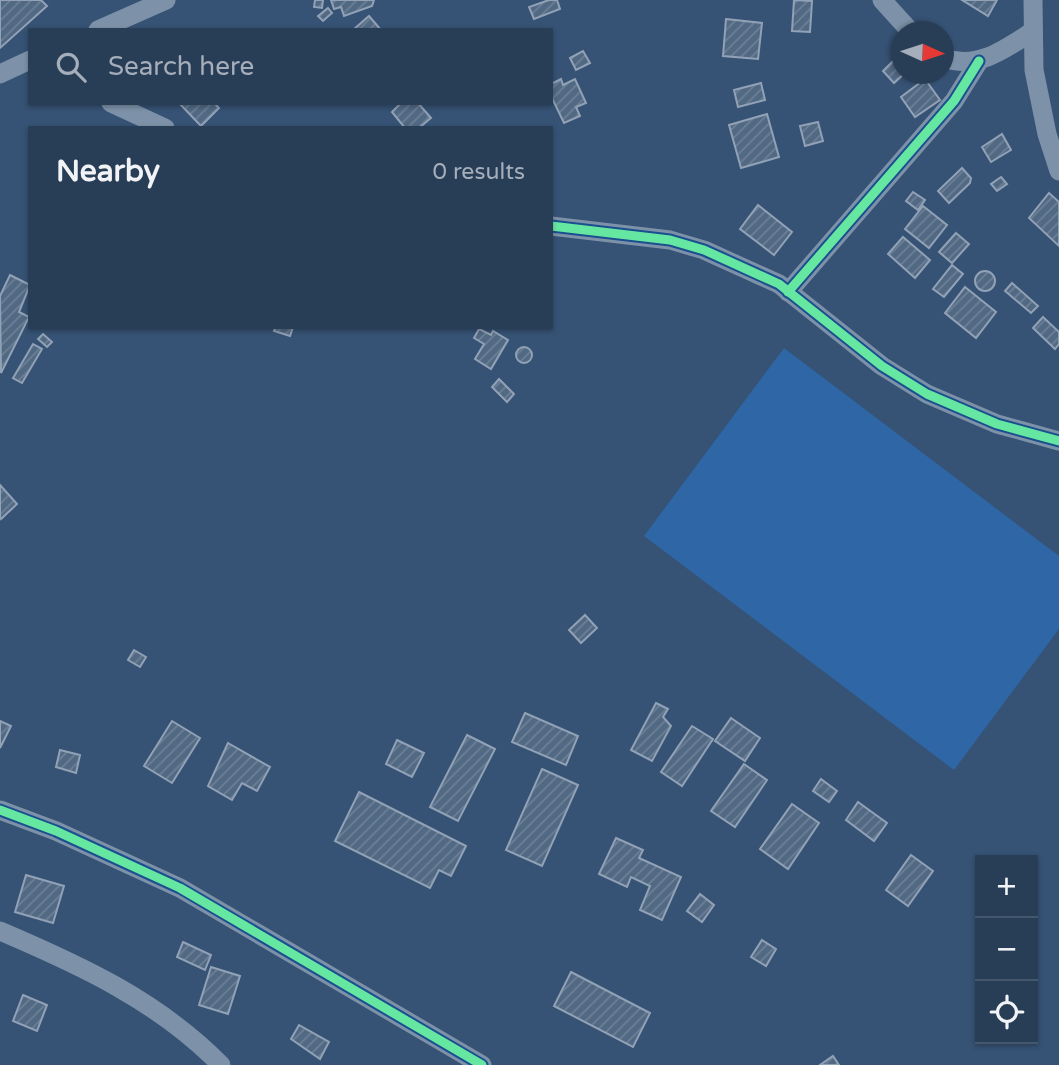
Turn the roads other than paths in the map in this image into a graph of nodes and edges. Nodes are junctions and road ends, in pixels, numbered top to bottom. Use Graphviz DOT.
graph roads {
  1 [pos="166,0"];
  2 [pos="882,0"];
  3 [pos="1033,0"];
  4 [pos="901,21"];
  5 [pos="103,28"];
  6 [pos="1033,31"];
  7 [pos="28,61"];
  8 [pos="954,61"];
  9 [pos="979,61"];
  10 [pos="0,74"];
  11 [pos="115,105"];
  12 [pos="161,126"];
  13 [pos="1059,170"];
  14 [pos="553,226"];
  15 [pos="788,292"];
  16 [pos="1059,441"];
  17 [pos="0,810"];
  18 [pos="0,931"];
  19 [pos="477,1064"];
  20 [pos="221,1065"];
  1 -- 5 [label="street"];
  2 -- 4 [label="street"];
  3 -- 6 [label="street"];
  6 -- 9 [label="street"];
  6 -- 13 [label="street"];
  7 -- 10 [label="street"];
  8 -- 9 [label="street"];
  9 -- 15 [label="street"];
  11 -- 12 [label="street"];
  14 -- 15 [label="street"];
  15 -- 16 [label="street"];
  17 -- 19 [label="street"];
  18 -- 20 [label="street"];
}
